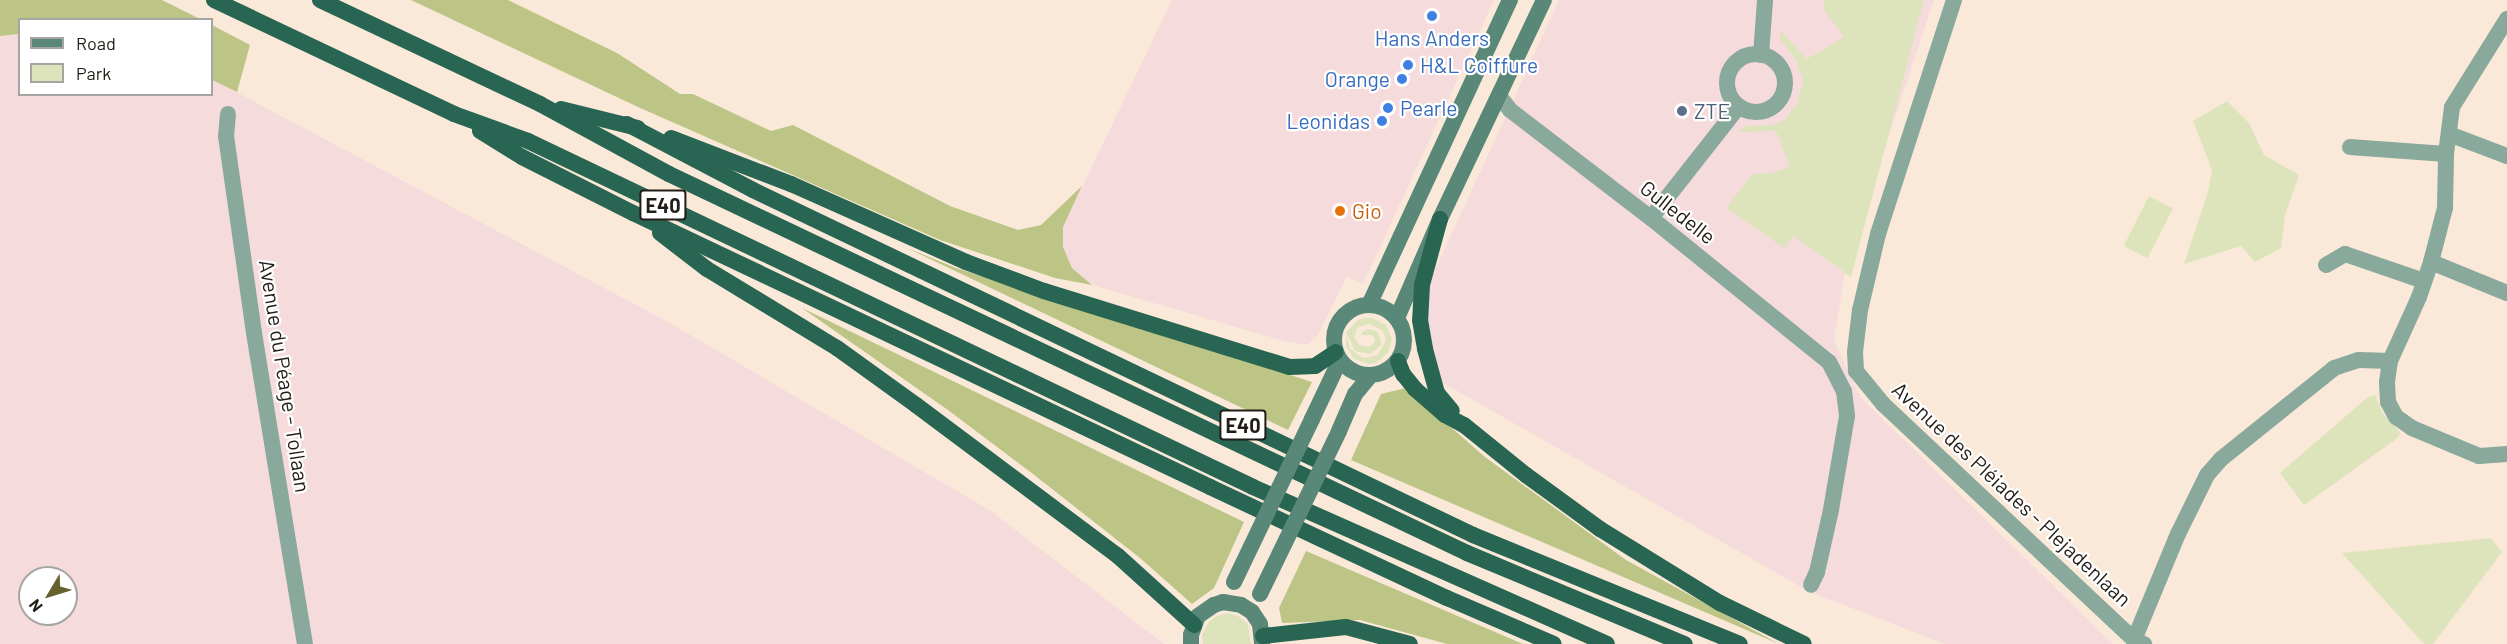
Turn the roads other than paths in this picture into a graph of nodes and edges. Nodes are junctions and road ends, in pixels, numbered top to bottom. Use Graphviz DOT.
graph roads {
  1 [pos="214,0"];
  2 [pos="320,0"];
  3 [pos="1510,0"];
  4 [pos="1544,0"];
  5 [pos="1765,0"];
  6 [pos="1954,0"];
  7 [pos="2507,19"];
  8 [pos="1761,55"];
  9 [pos="1500,97"];
  10 [pos="540,104"];
  11 [pos="1739,106"];
  12 [pos="228,114"];
  13 [pos="454,114"];
  14 [pos="627,124"];
  15 [pos="2449,134"];
  16 [pos="2350,147"];
  17 [pos="2446,154"];
  18 [pos="2507,156"];
  19 [pos="633,213"];
  20 [pos="1650,218"];
  21 [pos="1440,219"];
  22 [pos="2431,262"];
  23 [pos="2326,265"];
  24 [pos="2424,281"];
  25 [pos="2507,293"];
  26 [pos="1369,305"];
  27 [pos="1397,318"];
  28 [pos="1338,356"];
  29 [pos="1398,361"];
  30 [pos="2390,361"];
  31 [pos="1370,376"];
  32 [pos="1464,425"];
  33 [pos="2507,454"];
  34 [pos="1811,585"];
  35 [pos="1223,602"];
  36 [pos="1252,612"];
  37 [pos="1194,624"];
  38 [pos="1263,640"];
  39 [pos="2139,642"];
  40 [pos="305,644"];
  41 [pos="1191,644"];
  42 [pos="1410,644"];
  43 [pos="1554,644"];
  44 [pos="1607,644"];
  45 [pos="1685,644"];
  46 [pos="1740,644"];
  47 [pos="1804,644"];
  1 -- 13 [label="highway, E40"];
  2 -- 10 [label="highway, E40"];
  3 -- 26 [label="main road"];
  4 -- 9 [label="main road"];
  5 -- 8 [label="street"];
  6 -- 39 [label="street, Avenue des Pléiades - Plejadenlaan"];
  7 -- 15 [label="street"];
  8 -- 11 [label="street"];
  8 -- 11 [label="street"];
  9 -- 20 [label="street, Gulledelle"];
  9 -- 21 [label="main road"];
  10 -- 14 [label="highway, E40"];
  10 -- 45 [label="highway, E40"];
  11 -- 20 [label="street"];
  12 -- 40 [label="street, Avenue du Péage - Tollaan"];
  13 -- 19 [label="highway, E40"];
  13 -- 44 [label="highway, E40"];
  14 -- 28 [label="highway"];
  14 -- 46 [label="highway, E40"];
  15 -- 17 [label="street"];
  15 -- 18 [label="street"];
  16 -- 17 [label="street"];
  17 -- 22 [label="street"];
  19 -- 37 [label="highway"];
  19 -- 43 [label="highway, E40"];
  20 -- 34 [label="street, Gulledelle"];
  21 -- 27 [label="main road"];
  21 -- 32 [label="highway"];
  22 -- 24 [label="street"];
  22 -- 25 [label="street"];
  23 -- 24 [label="street"];
  24 -- 30 [label="street"];
  26 -- 27 [label="main road"];
  26 -- 28 [label="main road"];
  27 -- 29 [label="main road"];
  28 -- 31 [label="main road"];
  28 -- 35 [label="main road, bridge"];
  29 -- 31 [label="main road"];
  29 -- 32 [label="highway"];
  30 -- 33 [label="street"];
  30 -- 39 [label="street"];
  31 -- 36 [label="main road, bridge"];
  32 -- 47 [label="highway"];
  35 -- 36 [label="main road"];
  35 -- 37 [label="main road"];
  36 -- 38 [label="main road"];
  37 -- 41 [label="main road"];
  38 -- 42 [label="highway"];
}
